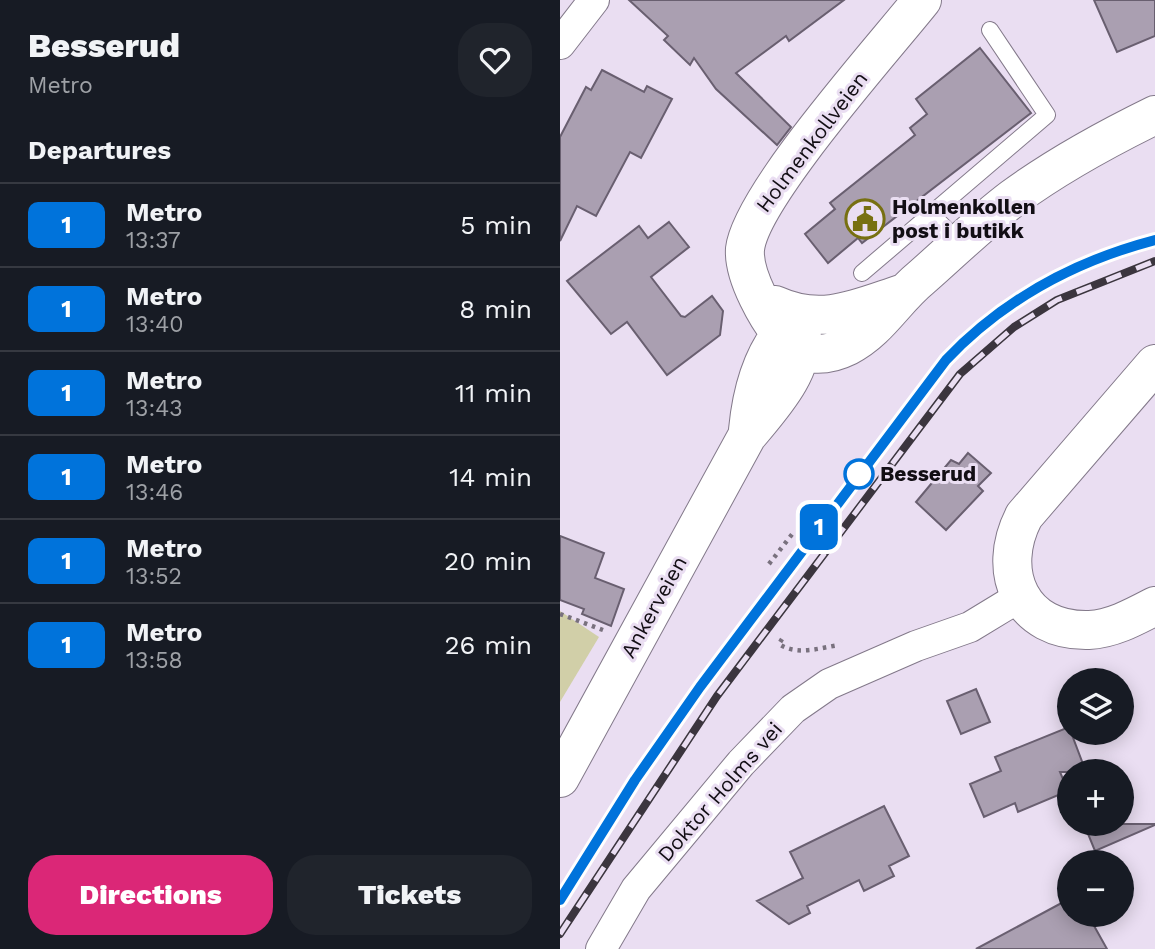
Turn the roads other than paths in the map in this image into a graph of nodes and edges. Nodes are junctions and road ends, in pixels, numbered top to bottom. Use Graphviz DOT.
graph roads {
  1 [pos="594,0"];
  2 [pos="922,0"];
  3 [pos="990,30"];
  4 [pos="560,44"];
  5 [pos="1155,115"];
  6 [pos="931,214"];
  7 [pos="956,247"];
  8 [pos="862,273"];
  9 [pos="794,334"];
  10 [pos="1155,364"];
  11 [pos="1021,596"];
  12 [pos="1155,606"];
  13 [pos="560,778"];
  14 [pos="601,949"];
  1 -- 4 [label="street"];
  2 -- 9 [label="main road, Holmenkollveien"];
  3 -- 6 [label="lane"];
  5 -- 7 [label="main road"];
  6 -- 7 [label="lane"];
  6 -- 8 [label="lane"];
  7 -- 9 [label="main road"];
  9 -- 13 [label="main road, Ankerveien"];
  10 -- 11 [label="main road"];
  11 -- 12 [label="main road"];
  11 -- 14 [label="street, Doktor Holms vei"];
}
